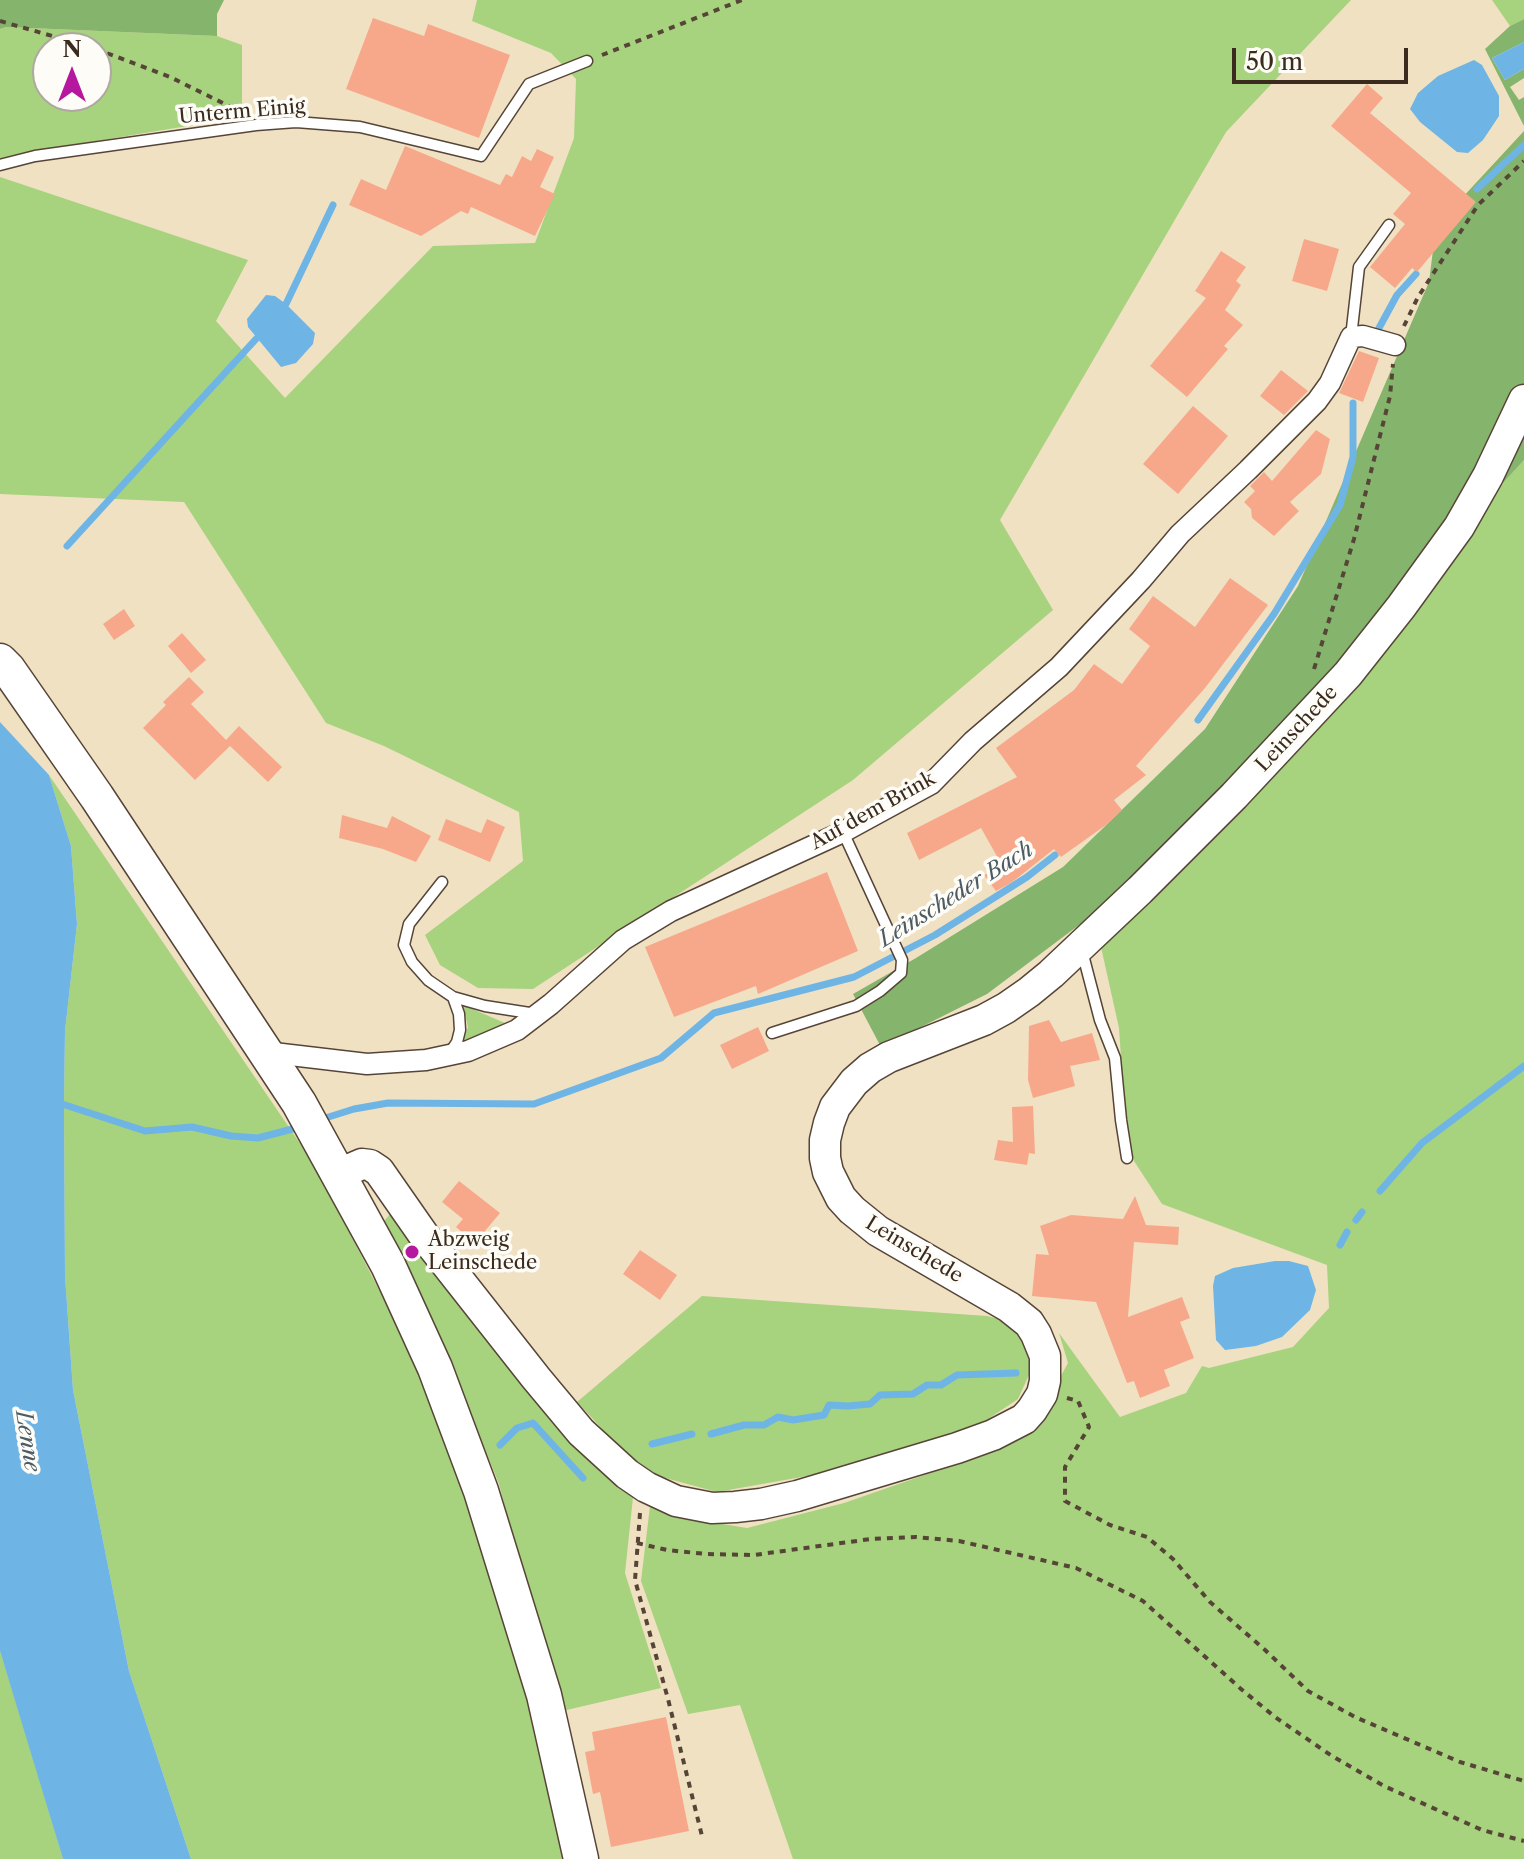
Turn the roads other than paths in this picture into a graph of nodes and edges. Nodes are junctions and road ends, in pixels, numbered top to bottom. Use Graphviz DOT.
graph roads {
  1 [pos="587,61"];
  2 [pos="0,165"];
  3 [pos="1389,225"];
  4 [pos="1351,337"];
  5 [pos="1395,345"];
  6 [pos="1524,400"];
  7 [pos="0,661"];
  8 [pos="843,832"];
  9 [pos="442,882"];
  10 [pos="1081,946"];
  11 [pos="453,997"];
  12 [pos="538,1014"];
  13 [pos="772,1033"];
  14 [pos="265,1052"];
  15 [pos="448,1056"];
  16 [pos="1127,1158"];
  17 [pos="339,1174"];
  18 [pos="581,1859"];
  1 -- 2 [label="lane, Unterm Einig"];
  3 -- 4 [label="lane"];
  4 -- 5 [label="street"];
  4 -- 8 [label="street, Auf dem Brink"];
  6 -- 10 [label="main road, Leinschede"];
  7 -- 14 [label="main road"];
  8 -- 12 [label="street, Auf dem Brink"];
  8 -- 13 [label="lane"];
  9 -- 11 [label="lane"];
  10 -- 16 [label="lane"];
  10 -- 17 [label="main road, Leinschede"];
  11 -- 12 [label="lane"];
  11 -- 15 [label="lane"];
  12 -- 15 [label="street, Auf dem Brink"];
  14 -- 15 [label="street, Auf dem Brink"];
  14 -- 17 [label="main road"];
  17 -- 18 [label="main road"];
}
